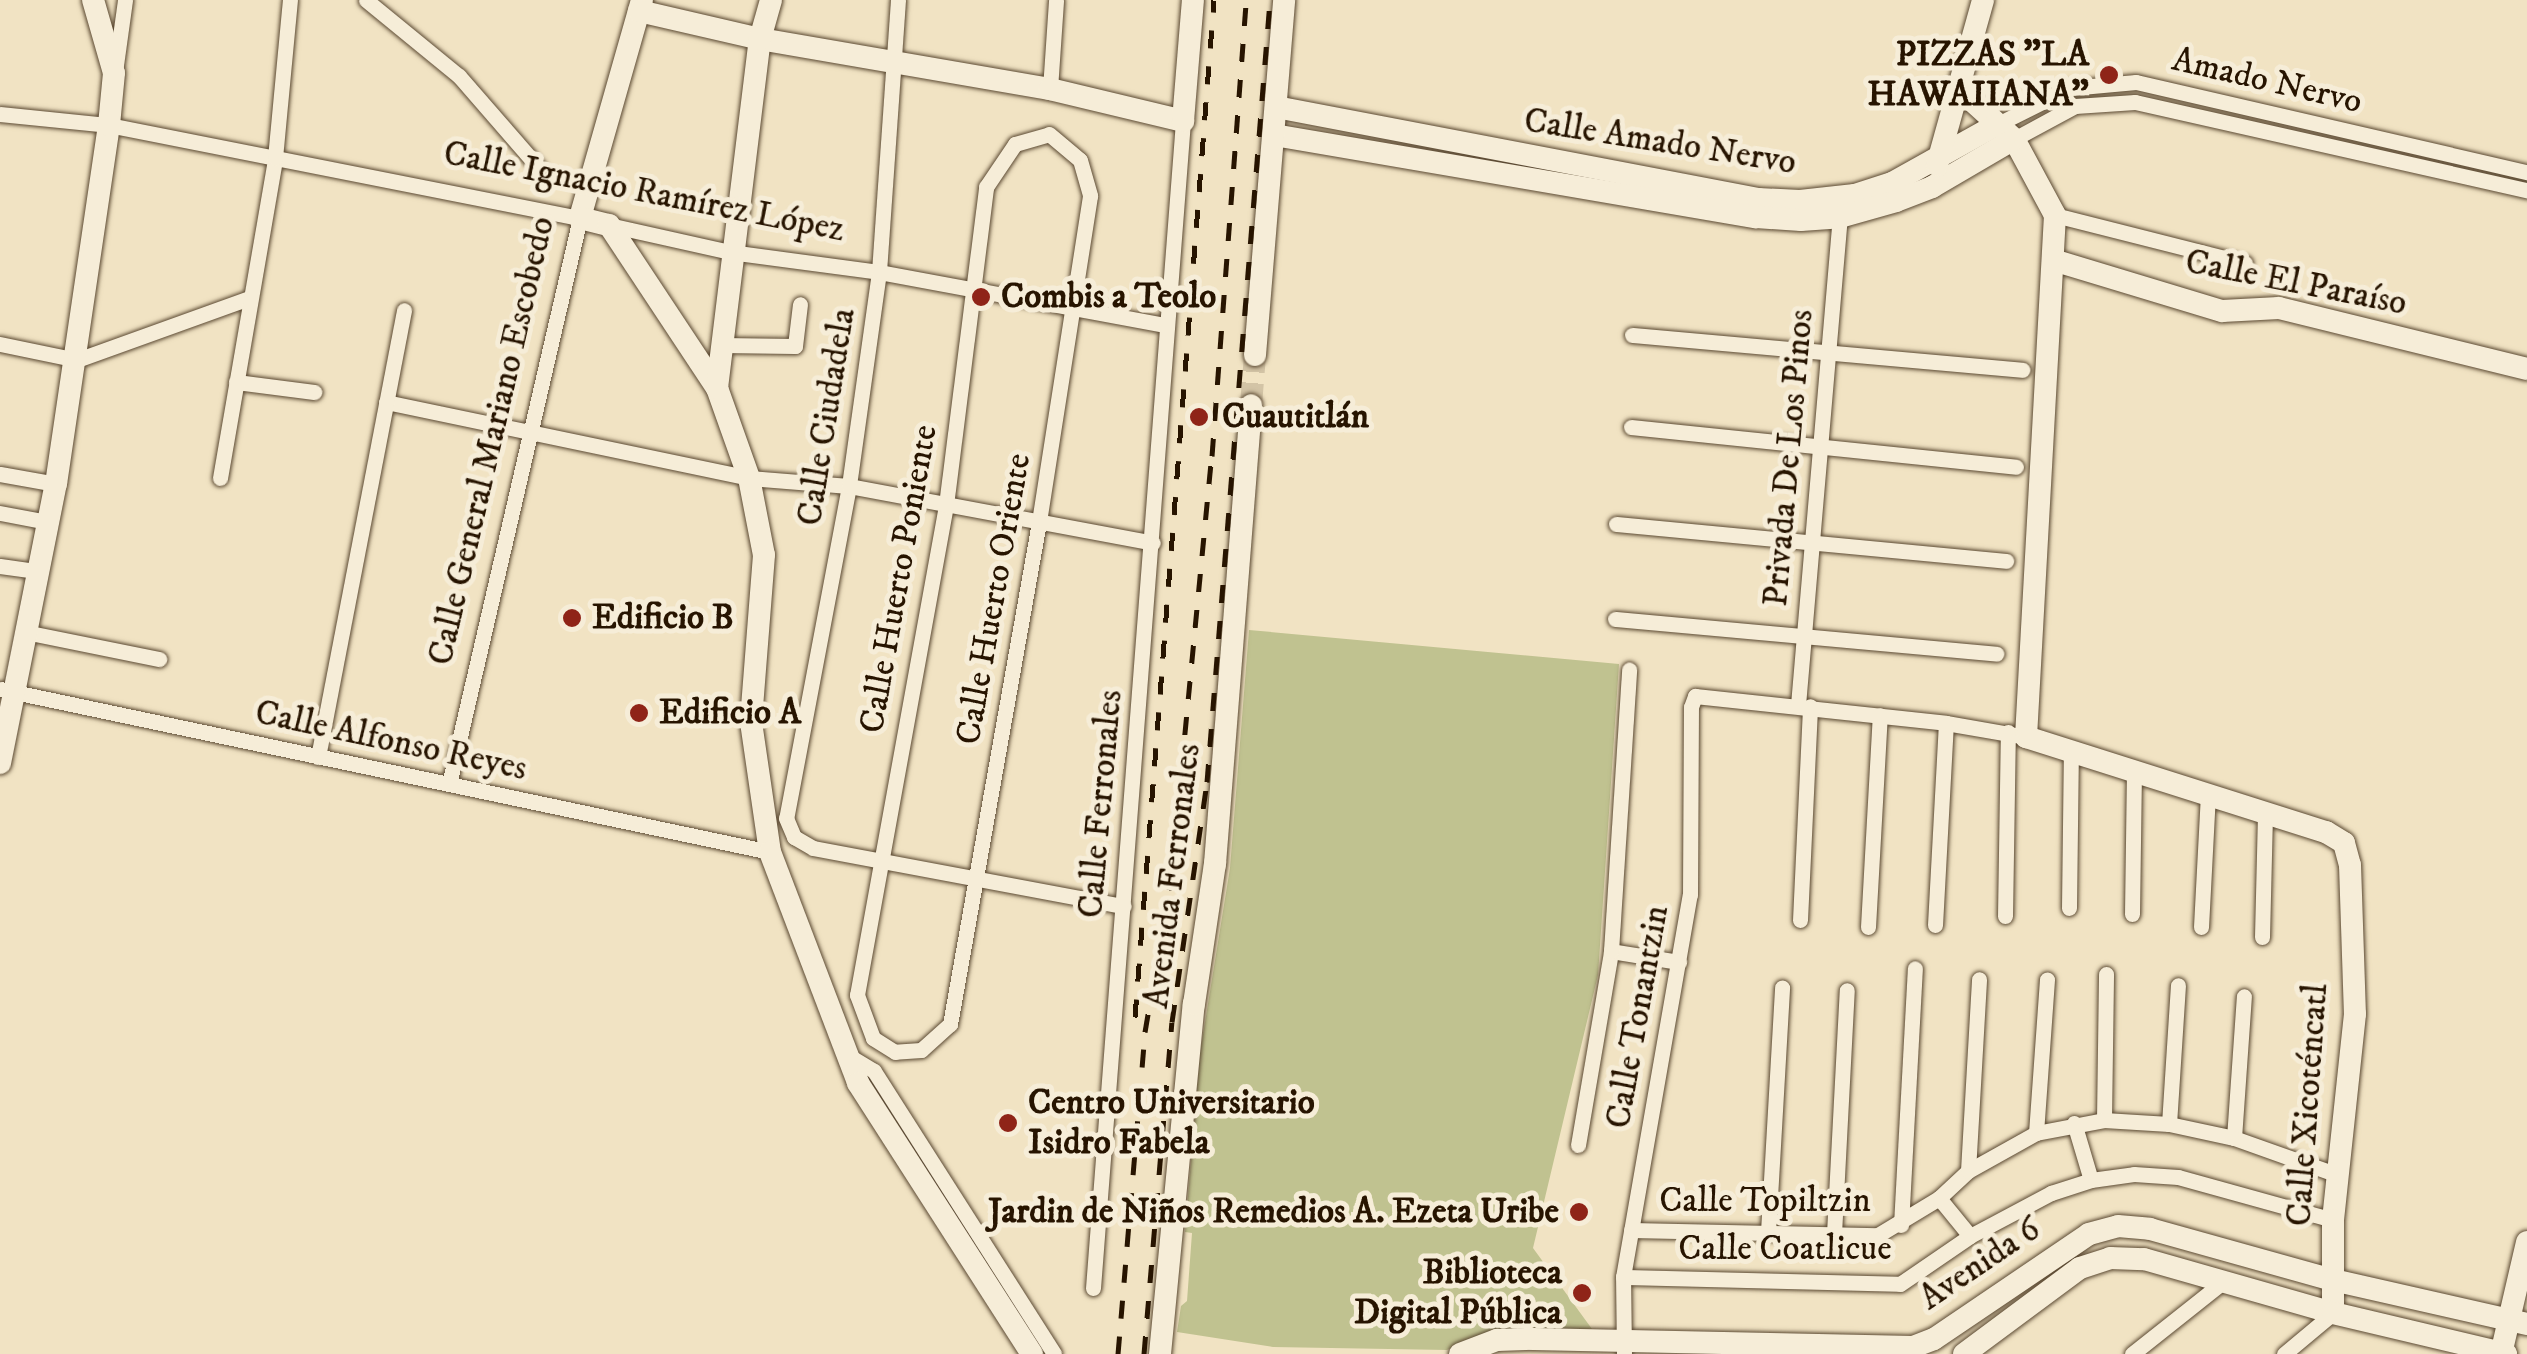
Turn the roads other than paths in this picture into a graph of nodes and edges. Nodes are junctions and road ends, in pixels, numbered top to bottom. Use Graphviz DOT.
graph roads {
  1 [pos="93,0"];
  2 [pos="125,0"];
  3 [pos="290,0"];
  4 [pos="366,0"];
  5 [pos="771,0"];
  6 [pos="898,0"];
  7 [pos="1056,0"];
  8 [pos="1193,0"];
  9 [pos="1284,0"];
  10 [pos="1983,0"];
  11 [pos="641,5"];
  12 [pos="760,39"];
  13 [pos="892,63"];
  14 [pos="114,72"];
  15 [pos="1050,88"];
  16 [pos="1958,88"];
  17 [pos="1276,108"];
  18 [pos="0,114"];
  19 [pos="1183,122"];
  20 [pos="109,124"];
  21 [pos="2006,131"];
  22 [pos="1049,134"];
  23 [pos="1274,135"];
  24 [pos="1429,149"];
  25 [pos="274,158"];
  26 [pos="1940,158"];
  27 [pos="539,168"];
  28 [pos="2527,172"];
  29 [pos="1932,187"];
  30 [pos="2527,190"];
  31 [pos="1678,194"];
  32 [pos="2055,215"];
  33 [pos="1840,217"];
  34 [pos="580,218"];
  35 [pos="609,225"];
  36 [pos="730,252"];
  37 [pos="2053,260"];
  38 [pos="2245,263"];
  39 [pos="879,272"];
  40 [pos="973,291"];
  41 [pos="249,298"];
  42 [pos="800,304"];
  43 [pos="1072,308"];
  44 [pos="404,310"];
  45 [pos="1166,325"];
  46 [pos="1632,335"];
  47 [pos="0,344"];
  48 [pos="721,346"];
  49 [pos="1827,354"];
  50 [pos="1256,356"];
  51 [pos="77,360"];
  52 [pos="2527,369"];
  53 [pos="2022,370"];
  54 [pos="236,382"];
  55 [pos="717,388"];
  56 [pos="314,392"];
  57 [pos="386,402"];
  58 [pos="1251,405"];
  59 [pos="1631,427"];
  60 [pos="530,431"];
  61 [pos="1819,447"];
  62 [pos="2016,467"];
  63 [pos="0,474"];
  64 [pos="220,478"];
  65 [pos="749,478"];
  66 [pos="56,484"];
  67 [pos="849,486"];
  68 [pos="946,505"];
  69 [pos="0,512"];
  70 [pos="48,522"];
  71 [pos="1039,522"];
  72 [pos="1616,524"];
  73 [pos="1812,542"];
  74 [pos="1153,543"];
  75 [pos="2006,561"];
  76 [pos="0,566"];
  77 [pos="37,571"];
  78 [pos="1615,619"];
  79 [pos="26,632"];
  80 [pos="1804,637"];
  81 [pos="1996,654"];
  82 [pos="159,659"];
  83 [pos="1628,670"];
  84 [pos="7,691"];
  85 [pos="1804,706"];
  86 [pos="1880,715"];
  87 [pos="1946,722"];
  88 [pos="2017,734"];
  89 [pos="2071,752"];
  90 [pos="318,757"];
  91 [pos="0,763"];
  92 [pos="2134,772"];
  93 [pos="448,784"];
  94 [pos="2208,794"];
  95 [pos="2265,812"];
  96 [pos="770,852"];
  97 [pos="880,861"];
  98 [pos="975,878"];
  99 [pos="1124,906"];
  100 [pos="2068,908"];
  101 [pos="2132,914"];
  102 [pos="2005,916"];
  103 [pos="1800,920"];
  104 [pos="1935,925"];
  105 [pos="1868,927"];
  106 [pos="2201,928"];
  107 [pos="2262,937"];
  108 [pos="1610,951"];
  109 [pos="1679,962"];
  110 [pos="1915,968"];
  111 [pos="2106,974"];
  112 [pos="1979,979"];
  113 [pos="2046,979"];
  114 [pos="2178,984"];
  115 [pos="1782,987"];
  116 [pos="1847,990"];
  117 [pos="2244,996"];
  118 [pos="895,1052"];
  119 [pos="849,1056"];
  120 [pos="2104,1120"];
  121 [pos="2074,1123"];
  122 [pos="2170,1124"];
  123 [pos="2036,1133"];
  124 [pos="2234,1138"];
  125 [pos="1578,1145"];
  126 [pos="1968,1171"];
  127 [pos="2338,1175"];
  128 [pos="2091,1180"];
  129 [pos="1940,1198"];
  130 [pos="2333,1220"];
  131 [pos="1902,1225"];
  132 [pos="1631,1230"];
  133 [pos="1768,1232"];
  134 [pos="1834,1234"];
  135 [pos="1970,1236"];
  136 [pos="2527,1242"];
  137 [pos="1623,1277"];
  138 [pos="2020,1277"];
  139 [pos="2333,1280"];
  140 [pos="2223,1282"];
  141 [pos="1093,1288"];
  142 [pos="2036,1301"];
  143 [pos="2334,1313"];
  144 [pos="2518,1322"];
  145 [pos="1623,1347"];
  146 [pos="1915,1350"];
  147 [pos="1032,1354"];
  148 [pos="1054,1354"];
  149 [pos="1160,1354"];
  150 [pos="1460,1354"];
  151 [pos="1964,1354"];
  152 [pos="2132,1354"];
  153 [pos="2284,1354"];
  154 [pos="2502,1354"];
  1 -- 14 [label="main road"];
  2 -- 14 [label="street"];
  3 -- 25 [label="street"];
  4 -- 27 [label="street"];
  5 -- 12 [label="main road"];
  6 -- 13 [label="street, Calle Ciudadela"];
  7 -- 15 [label="street"];
  8 -- 19 [label="main road"];
  9 -- 17 [label="main road"];
  10 -- 16 [label="main road"];
  11 -- 12 [label="main road"];
  11 -- 34 [label="main road, Calle General Mariano Escobedo"];
  12 -- 13 [label="main road"];
  12 -- 36 [label="main road"];
  13 -- 15 [label="main road"];
  13 -- 39 [label="street, Calle Ciudadela"];
  14 -- 20 [label="main road"];
  15 -- 19 [label="main road"];
  16 -- 21 [label="main road"];
  16 -- 26 [label="main road"];
  17 -- 23 [label="main road"];
  17 -- 24 [label="main road, Calle Amado Nervo"];
  18 -- 20 [label="street, Calle Ignacio Ramírez López"];
  19 -- 45 [label="street"];
  20 -- 25 [label="street, Calle Ignacio Ramírez López"];
  20 -- 51 [label="main road"];
  21 -- 26 [label="main road, Calle Amado Nervo"];
  21 -- 28 [label="street, Amado Nervo"];
  21 -- 29 [label="main road, Calle Amado Nervo"];
  21 -- 30 [label="street, Amado Nervo"];
  21 -- 32 [label="main road"];
  22 -- 40 [label="street, Calle Huerto Poniente"];
  22 -- 43 [label="street, Calle Huerto Oriente"];
  23 -- 24 [label="main road, Calle Amado Nervo"];
  23 -- 50 [label="main road"];
  24 -- 31 [label="main road, Calle Amado Nervo"];
  25 -- 34 [label="street, Calle Ignacio Ramírez López"];
  25 -- 41 [label="street"];
  26 -- 29 [label="main road"];
  26 -- 31 [label="main road, Calle Amado Nervo"];
  29 -- 33 [label="main road, Calle Amado Nervo"];
  31 -- 33 [label="main road, Calle Amado Nervo"];
  32 -- 37 [label="main road"];
  32 -- 38 [label="street"];
  33 -- 49 [label="street, Privada De Los Pinos"];
  34 -- 35 [label="main road, Calle Ignacio Ramírez López"];
  34 -- 60 [label="street, Calle General Mariano Escobedo"];
  35 -- 36 [label="street, Calle Ignacio Ramírez López"];
  35 -- 55 [label="main road"];
  36 -- 39 [label="street, Calle Ignacio Ramírez López"];
  36 -- 48 [label="main road"];
  37 -- 52 [label="main road, Calle El Paraíso"];
  37 -- 88 [label="main road"];
  39 -- 40 [label="street, Calle Ignacio Ramírez López"];
  39 -- 67 [label="street, Calle Ciudadela"];
  40 -- 43 [label="street, Calle Ignacio Ramírez López"];
  40 -- 68 [label="street, Calle Huerto Poniente"];
  41 -- 51 [label="street"];
  41 -- 54 [label="street"];
  42 -- 48 [label="street"];
  43 -- 45 [label="street, Calle Ignacio Ramírez López"];
  43 -- 71 [label="street, Calle Huerto Oriente"];
  44 -- 57 [label="street"];
  45 -- 74 [label="street, Calle Ferronales"];
  46 -- 49 [label="street"];
  47 -- 51 [label="street"];
  48 -- 55 [label="main road"];
  49 -- 53 [label="street"];
  49 -- 61 [label="street, Privada De Los Pinos"];
  51 -- 66 [label="main road"];
  54 -- 56 [label="street"];
  54 -- 64 [label="street"];
  55 -- 65 [label="main road"];
  57 -- 60 [label="street"];
  57 -- 90 [label="street"];
  58 -- 149 [label="main road, Avenida Ferronales"];
  59 -- 61 [label="street"];
  60 -- 65 [label="street"];
  60 -- 93 [label="street, Calle General Mariano Escobedo"];
  61 -- 62 [label="street"];
  61 -- 73 [label="street, Privada De Los Pinos"];
  63 -- 66 [label="street"];
  65 -- 67 [label="street"];
  65 -- 96 [label="main road"];
  66 -- 70 [label="main road"];
  67 -- 68 [label="street"];
  67 -- 97 [label="street, Calle Ciudadela"];
  68 -- 71 [label="street"];
  68 -- 97 [label="street, Calle Huerto Poniente"];
  69 -- 70 [label="street"];
  70 -- 77 [label="main road"];
  71 -- 74 [label="street"];
  71 -- 98 [label="street, Calle Huerto Oriente"];
  72 -- 73 [label="street"];
  73 -- 75 [label="street"];
  73 -- 80 [label="street, Privada De Los Pinos"];
  74 -- 99 [label="street, Calle Ferronales"];
  76 -- 77 [label="street"];
  77 -- 79 [label="main road"];
  78 -- 80 [label="street"];
  79 -- 82 [label="street"];
  79 -- 84 [label="main road"];
  80 -- 81 [label="street"];
  80 -- 85 [label="street, Privada De Los Pinos"];
  83 -- 108 [label="street"];
  84 -- 90 [label="street, Calle Alfonso Reyes"];
  84 -- 91 [label="main road"];
  85 -- 86 [label="street"];
  85 -- 103 [label="street, Privada De Los Pinos"];
  85 -- 109 [label="street, Calle Tonantzin"];
  86 -- 87 [label="street"];
  86 -- 105 [label="street"];
  87 -- 88 [label="street"];
  87 -- 104 [label="street"];
  88 -- 89 [label="main road"];
  88 -- 102 [label="street"];
  89 -- 92 [label="main road"];
  89 -- 100 [label="street"];
  90 -- 93 [label="street, Calle Alfonso Reyes"];
  92 -- 94 [label="main road"];
  92 -- 101 [label="street"];
  93 -- 96 [label="street, Calle Alfonso Reyes"];
  94 -- 95 [label="main road"];
  94 -- 106 [label="street"];
  95 -- 107 [label="street"];
  95 -- 127 [label="main road, Calle Xicoténcatl"];
  96 -- 119 [label="main road"];
  97 -- 98 [label="street"];
  97 -- 118 [label="street, Calle Huerto Poniente"];
  98 -- 99 [label="street"];
  98 -- 118 [label="street, Calle Huerto Oriente"];
  99 -- 141 [label="street, Calle Ferronales"];
  108 -- 109 [label="street"];
  108 -- 125 [label="street"];
  109 -- 132 [label="street, Calle Tonantzin"];
  110 -- 131 [label="street"];
  111 -- 120 [label="street"];
  112 -- 126 [label="street"];
  113 -- 123 [label="street"];
  114 -- 122 [label="street"];
  115 -- 133 [label="street"];
  116 -- 134 [label="street"];
  117 -- 124 [label="street"];
  119 -- 147 [label="main road"];
  119 -- 148 [label="street"];
  120 -- 121 [label="street, Calle Topiltzin"];
  120 -- 122 [label="street, Calle Topiltzin"];
  121 -- 123 [label="street, Calle Topiltzin"];
  121 -- 128 [label="street"];
  122 -- 124 [label="street, Calle Topiltzin"];
  123 -- 126 [label="street, Calle Topiltzin"];
  124 -- 127 [label="street, Calle Topiltzin"];
  126 -- 129 [label="street, Calle Topiltzin"];
  127 -- 130 [label="main road, Calle Xicoténcatl"];
  128 -- 130 [label="street, Calle Coatlicue"];
  128 -- 135 [label="street, Calle Coatlicue"];
  129 -- 131 [label="street, Calle Topiltzin"];
  129 -- 135 [label="street"];
  130 -- 139 [label="main road, Calle Xicoténcatl"];
  131 -- 134 [label="street, Calle Topiltzin"];
  132 -- 133 [label="street, Calle Topiltzin"];
  132 -- 137 [label="street, Calle Tonantzin"];
  133 -- 134 [label="street, Calle Topiltzin"];
  135 -- 137 [label="street, Calle Coatlicue"];
  136 -- 144 [label="main road"];
  137 -- 145 [label="street, Calle Tonantzin"];
  138 -- 139 [label="main road, Avenida 6"];
  138 -- 142 [label="main road"];
  138 -- 146 [label="main road, Avenida 6"];
  139 -- 143 [label="main road, Calle Xicoténcatl"];
  139 -- 144 [label="main road, Avenida 6"];
  140 -- 142 [label="main road, Avenida 6"];
  140 -- 143 [label="main road, Avenida 6"];
  140 -- 152 [label="street"];
  142 -- 151 [label="main road, Avenida 6"];
  143 -- 153 [label="street"];
  143 -- 154 [label="main road, Avenida 6"];
  144 -- 154 [label="main road"];
  145 -- 146 [label="main road, Avenida 6"];
  145 -- 150 [label="main road, Avenida 6"];
}
